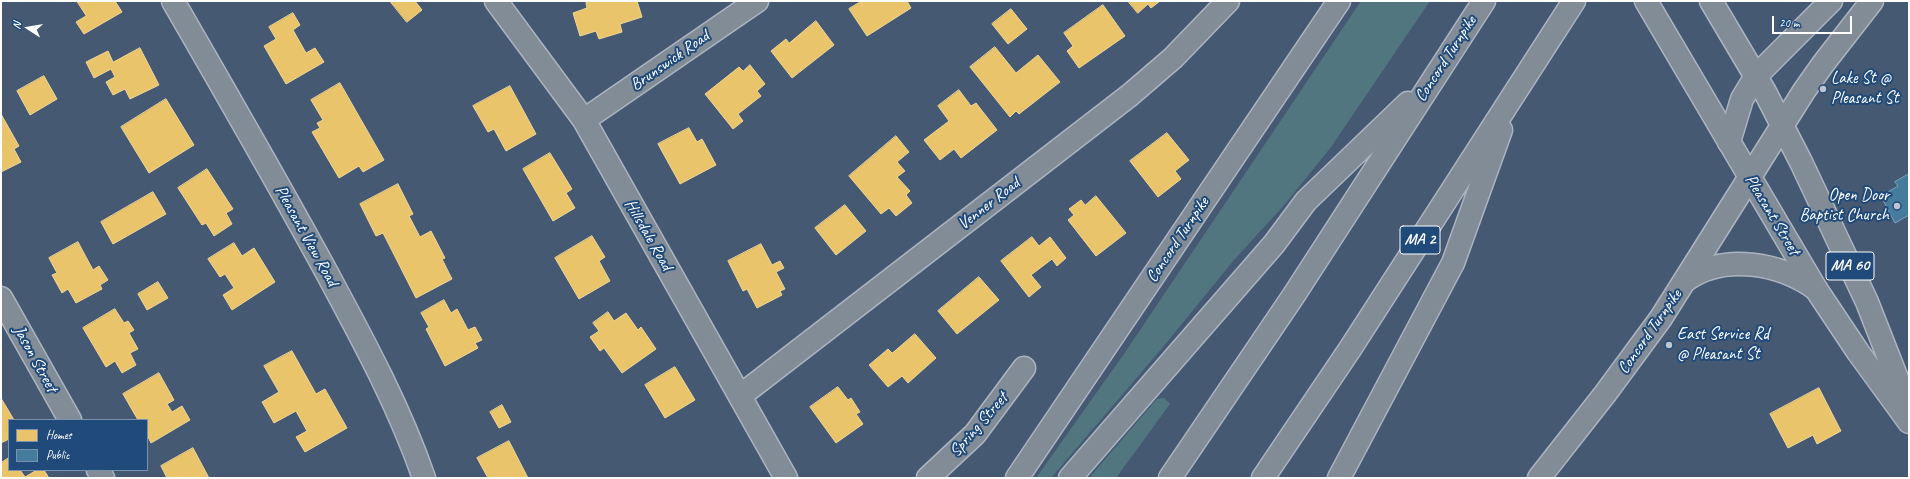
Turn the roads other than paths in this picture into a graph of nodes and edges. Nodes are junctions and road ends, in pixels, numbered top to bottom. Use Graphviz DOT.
graph roads {
  1 [pos="173,1"];
  2 [pos="496,1"];
  3 [pos="757,1"];
  4 [pos="1228,1"];
  5 [pos="1339,1"];
  6 [pos="1484,1"];
  7 [pos="1574,1"];
  8 [pos="1711,1"];
  9 [pos="1831,1"];
  10 [pos="1872,1"];
  11 [pos="1648,4"];
  12 [pos="1756,76"];
  13 [pos="1434,78"];
  14 [pos="1514,93"];
  15 [pos="584,120"];
  16 [pos="1783,125"];
  17 [pos="1729,142"];
  18 [pos="1750,178"];
  19 [pos="1685,281"];
  20 [pos="1816,289"];
  21 [pos="1,298"];
  22 [pos="1024,368"];
  23 [pos="740,396"];
  24 [pos="1909,410"];
  25 [pos="69,419"];
  26 [pos="1909,422"];
  27 [pos="424,478"];
  28 [pos="786,478"];
  29 [pos="928,478"];
  30 [pos="1017,478"];
  31 [pos="1070,478"];
  32 [pos="1170,478"];
  33 [pos="1263,478"];
  34 [pos="1339,478"];
  35 [pos="1539,478"];
  1 -- 27 [label="main road, Pleasant View Road"];
  2 -- 15 [label="main road, Hillsdale Road"];
  3 -- 15 [label="main road, Brunswick Road"];
  4 -- 23 [label="main road, Venner Road"];
  5 -- 30 [label="main road, Concord Turnpike"];
  6 -- 13 [label="main road, Concord Turnpike"];
  7 -- 14 [label="main road, MA 2"];
  8 -- 12 [label="main road, MA 60"];
  9 -- 12 [label="main road"];
  10 -- 16 [label="main road, Concord Turnpike"];
  11 -- 17 [label="main road, Pleasant Street / MA 60"];
  12 -- 16 [label="main road, MA 60"];
  12 -- 17 [label="main road"];
  13 -- 31 [label="main road"];
  13 -- 32 [label="main road, Concord Turnpike"];
  14 -- 33 [label="main road, MA 2"];
  14 -- 34 [label="main road"];
  15 -- 23 [label="main road, Hillsdale Road"];
  16 -- 18 [label="main road, Concord Turnpike"];
  16 -- 24 [label="main road, MA 60"];
  17 -- 18 [label="main road, Pleasant Street / MA 60"];
  18 -- 19 [label="main road, Concord Turnpike"];
  18 -- 20 [label="main road, Pleasant Street / MA 60"];
  19 -- 20 [label="main road"];
  19 -- 35 [label="main road, Concord Turnpike"];
  20 -- 26 [label="main road, Pleasant Street / MA 60"];
  21 -- 25 [label="main road, Jason Street"];
  22 -- 29 [label="main road, Spring Street"];
  23 -- 28 [label="main road, Hillsdale Road"];
}
